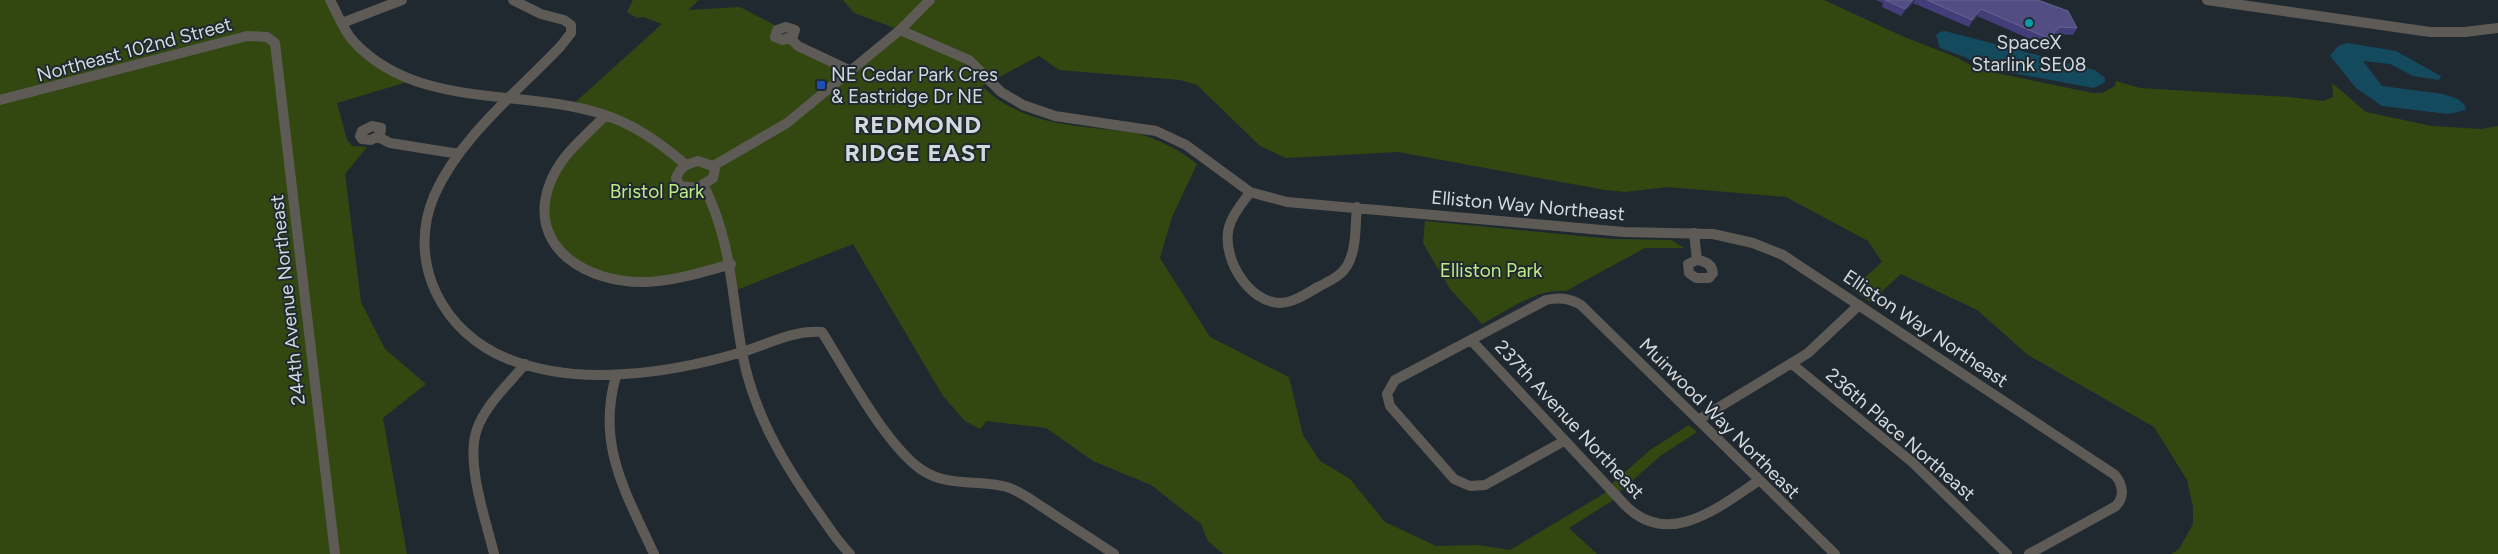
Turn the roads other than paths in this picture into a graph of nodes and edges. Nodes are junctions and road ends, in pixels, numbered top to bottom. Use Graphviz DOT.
graph roads {
  1 [pos="330,0"];
  2 [pos="402,0"];
  3 [pos="513,0"];
  4 [pos="930,0"];
  5 [pos="2207,0"];
  6 [pos="342,23"];
  7 [pos="2498,28"];
  8 [pos="900,30"];
  9 [pos="790,38"];
  10 [pos="275,43"];
  11 [pos="851,71"];
  12 [pos="511,98"];
  13 [pos="0,100"];
  14 [pos="605,116"];
  15 [pos="378,137"];
  16 [pos="459,154"];
  17 [pos="686,165"];
  18 [pos="713,166"];
  19 [pos="704,186"];
  20 [pos="1250,192"];
  21 [pos="1357,207"];
  22 [pos="1694,233"];
  23 [pos="1697,260"];
  24 [pos="731,264"];
  25 [pos="1859,305"];
  26 [pos="1471,340"];
  27 [pos="742,352"];
  28 [pos="525,364"];
  29 [pos="1792,364"];
  30 [pos="616,376"];
  31 [pos="1698,420"];
  32 [pos="1564,441"];
  33 [pos="1758,481"];
  34 [pos="844,552"];
  35 [pos="335,554"];
  36 [pos="494,554"];
  37 [pos="654,554"];
  38 [pos="1114,554"];
  39 [pos="1835,554"];
  40 [pos="2007,554"];
  41 [pos="2029,554"];
  1 -- 6 [label="street"];
  2 -- 6 [label="street"];
  3 -- 12 [label="street"];
  4 -- 8 [label="street"];
  5 -- 7 [label="street"];
  6 -- 12 [label="street"];
  8 -- 11 [label="street"];
  8 -- 20 [label="street, Elliston Way Northeast"];
  9 -- 11 [label="street"];
  10 -- 13 [label="street, Northeast 102nd Street"];
  10 -- 35 [label="street, 244th Avenue Northeast"];
  11 -- 18 [label="street"];
  12 -- 14 [label="street"];
  12 -- 16 [label="street"];
  14 -- 17 [label="street"];
  14 -- 24 [label="street"];
  15 -- 16 [label="street"];
  16 -- 28 [label="street"];
  17 -- 18 [label="street"];
  17 -- 19 [label="street"];
  18 -- 19 [label="street"];
  19 -- 24 [label="street"];
  20 -- 21 [label="street, Elliston Way Northeast"];
  20 -- 21 [label="street"];
  21 -- 22 [label="street, Elliston Way Northeast"];
  22 -- 23 [label="street"];
  22 -- 25 [label="street, Elliston Way Northeast"];
  24 -- 27 [label="street"];
  25 -- 29 [label="street"];
  25 -- 41 [label="street, Elliston Way Northeast"];
  26 -- 31 [label="street, Muirwood Way Northeast"];
  26 -- 32 [label="street, 237th Avenue Northeast"];
  26 -- 32 [label="street"];
  27 -- 30 [label="street"];
  27 -- 34 [label="street"];
  27 -- 38 [label="street"];
  28 -- 30 [label="street"];
  28 -- 36 [label="street"];
  29 -- 31 [label="street"];
  29 -- 40 [label="street, 236th Place Northeast"];
  30 -- 37 [label="street"];
  31 -- 33 [label="street, Muirwood Way Northeast"];
  32 -- 33 [label="street, 237th Avenue Northeast"];
  33 -- 39 [label="street, Muirwood Way Northeast"];
}
